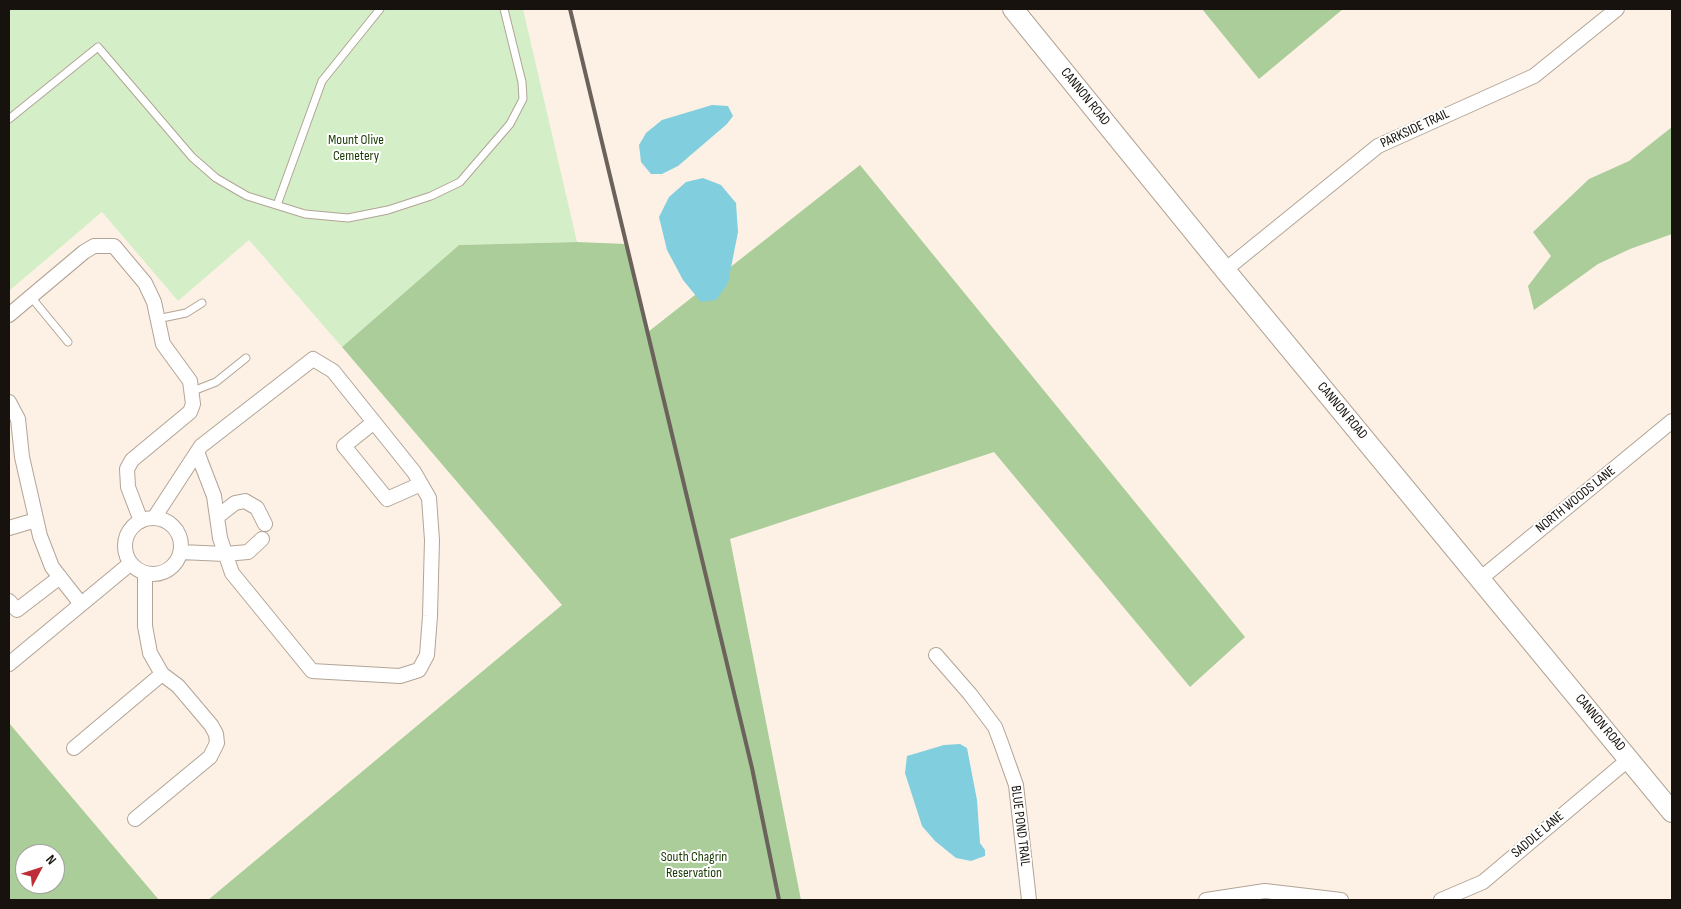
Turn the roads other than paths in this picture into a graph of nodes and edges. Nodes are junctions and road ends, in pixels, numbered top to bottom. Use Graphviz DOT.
graph roads {
  1 [pos="380,9"];
  2 [pos="504,9"];
  3 [pos="1013,9"];
  4 [pos="1617,9"];
  5 [pos="9,120"];
  6 [pos="277,205"];
  7 [pos="1225,270"];
  8 [pos="31,297"];
  9 [pos="202,303"];
  10 [pos="9,315"];
  11 [pos="157,319"];
  12 [pos="68,342"];
  13 [pos="246,358"];
  14 [pos="193,391"];
  15 [pos="9,402"];
  16 [pos="1672,421"];
  17 [pos="374,422"];
  18 [pos="197,452"];
  19 [pos="421,484"];
  20 [pos="217,517"];
  21 [pos="36,520"];
  22 [pos="147,520"];
  23 [pos="265,524"];
  24 [pos="9,528"];
  25 [pos="262,538"];
  26 [pos="181,552"];
  27 [pos="225,554"];
  28 [pos="131,564"];
  29 [pos="145,573"];
  30 [pos="60,577"];
  31 [pos="1480,578"];
  32 [pos="9,600"];
  33 [pos="81,604"];
  34 [pos="936,655"];
  35 [pos="9,664"];
  36 [pos="162,674"];
  37 [pos="74,748"];
  38 [pos="1629,759"];
  39 [pos="1672,812"];
  40 [pos="135,818"];
  41 [pos="1029,900"];
  42 [pos="1206,900"];
  43 [pos="1341,900"];
  44 [pos="1441,900"];
  1 -- 6 [label="lane"];
  2 -- 6 [label="lane"];
  3 -- 7 [label="main road, CANNON ROAD"];
  4 -- 7 [label="street, PARKSIDE TRAIL"];
  5 -- 6 [label="lane"];
  7 -- 31 [label="main road, CANNON ROAD"];
  8 -- 10 [label="street"];
  8 -- 11 [label="street"];
  8 -- 12 [label="lane"];
  9 -- 11 [label="lane"];
  11 -- 14 [label="street"];
  13 -- 14 [label="lane"];
  14 -- 22 [label="street"];
  15 -- 21 [label="street"];
  16 -- 31 [label="street, NORTH WOODS LANE"];
  17 -- 18 [label="street"];
  17 -- 19 [label="street"];
  17 -- 19 [label="street"];
  18 -- 20 [label="street"];
  18 -- 22 [label="street"];
  19 -- 27 [label="street"];
  20 -- 23 [label="street"];
  20 -- 27 [label="street"];
  21 -- 24 [label="street"];
  21 -- 30 [label="street"];
  22 -- 26 [label="street"];
  22 -- 28 [label="street"];
  25 -- 27 [label="street"];
  26 -- 27 [label="street"];
  26 -- 29 [label="street"];
  28 -- 29 [label="street"];
  28 -- 33 [label="street"];
  29 -- 36 [label="street"];
  30 -- 32 [label="street"];
  30 -- 33 [label="street"];
  31 -- 38 [label="main road, CANNON ROAD"];
  33 -- 35 [label="street"];
  34 -- 41 [label="street, BLUE POND TRAIL"];
  36 -- 37 [label="street"];
  36 -- 40 [label="street"];
  38 -- 39 [label="main road, CANNON ROAD"];
  38 -- 44 [label="street, SADDLE LANE"];
  42 -- 43 [label="street"];
}
